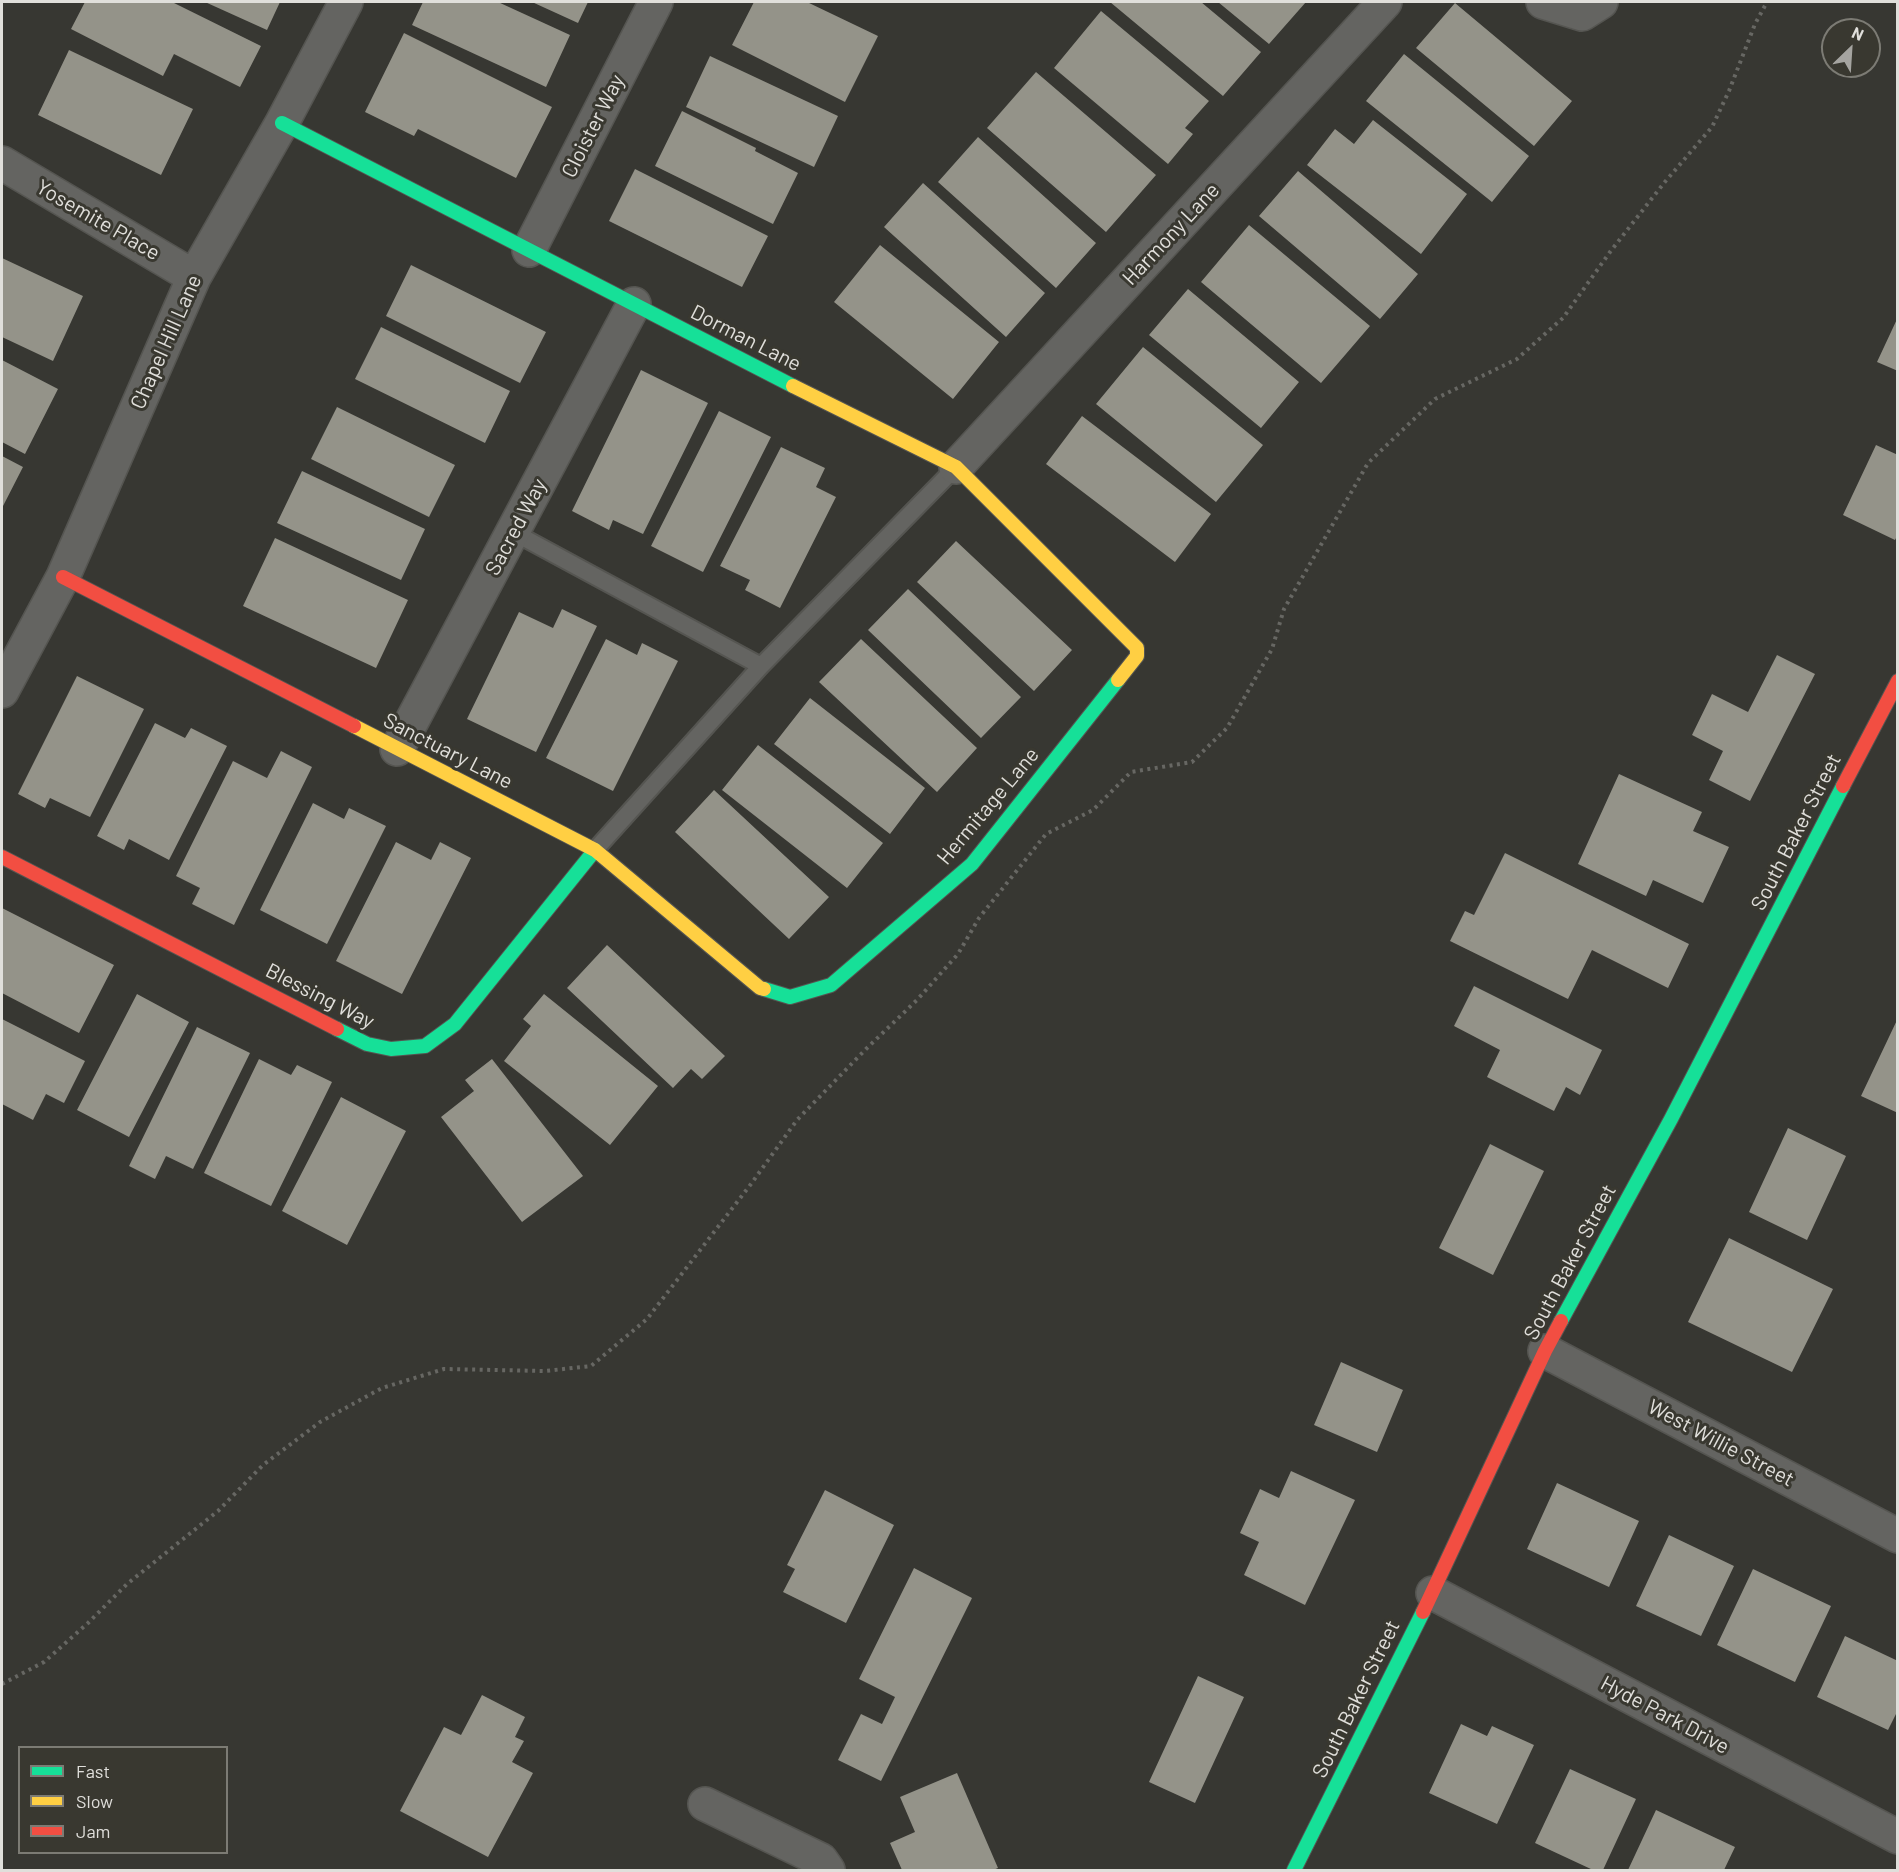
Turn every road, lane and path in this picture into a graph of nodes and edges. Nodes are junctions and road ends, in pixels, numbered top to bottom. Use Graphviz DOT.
graph roads {
  1 [pos="346,2"];
  2 [pos="656,2"];
  3 [pos="1385,2"];
  4 [pos="1544,2"];
  5 [pos="1601,2"];
  6 [pos="1767,2"];
  7 [pos="282,123"];
  8 [pos="2,163"];
  9 [pos="529,250"];
  10 [pos="194,277"];
  11 [pos="634,304"];
  12 [pos="956,467"];
  13 [pos="513,532"];
  14 [pos="63,577"];
  15 [pos="1137,656"];
  16 [pos="761,666"];
  17 [pos="1898,681"];
  18 [pos="2,692"];
  19 [pos="397,749"];
  20 [pos="595,850"];
  21 [pos="2,857"];
  22 [pos="790,997"];
  23 [pos="1545,1351"];
  24 [pos="1898,1536"];
  25 [pos="1433,1593"];
  26 [pos="2,1684"];
  27 [pos="705,1804"];
  28 [pos="1898,1837"];
  29 [pos="828,1870"];
  30 [pos="1294,1870"];
  1 -- 7 [label="street, Chapel Hill Lane"];
  2 -- 9 [label="street, Cloister Way"];
  3 -- 12 [label="street, Harmony Lane"];
  4 -- 5 [label="street"];
  6 -- 26 [label="path"];
  7 -- 9 [label="street, Dorman Lane"];
  7 -- 10 [label="street, Chapel Hill Lane"];
  8 -- 10 [label="street, Yosemite Place"];
  9 -- 11 [label="street, Dorman Lane"];
  10 -- 14 [label="street, Chapel Hill Lane"];
  11 -- 12 [label="street, Dorman Lane"];
  11 -- 13 [label="street, Sacred Way"];
  12 -- 15 [label="street, Dorman Lane"];
  12 -- 16 [label="lane"];
  13 -- 16 [label="lane"];
  13 -- 19 [label="street, Sacred Way"];
  14 -- 18 [label="street, Chapel Hill Lane"];
  14 -- 19 [label="street, Sanctuary Lane"];
  15 -- 22 [label="street, Hermitage Lane"];
  16 -- 20 [label="lane"];
  17 -- 23 [label="street, South Baker Street"];
  19 -- 20 [label="street, Sanctuary Lane"];
  20 -- 21 [label="street, Blessing Way"];
  20 -- 22 [label="street, Sanctuary Lane"];
  23 -- 24 [label="street, West Willie Street"];
  23 -- 25 [label="street, South Baker Street"];
  25 -- 28 [label="street, Hyde Park Drive"];
  25 -- 30 [label="street, South Baker Street"];
  27 -- 29 [label="street"];
}
